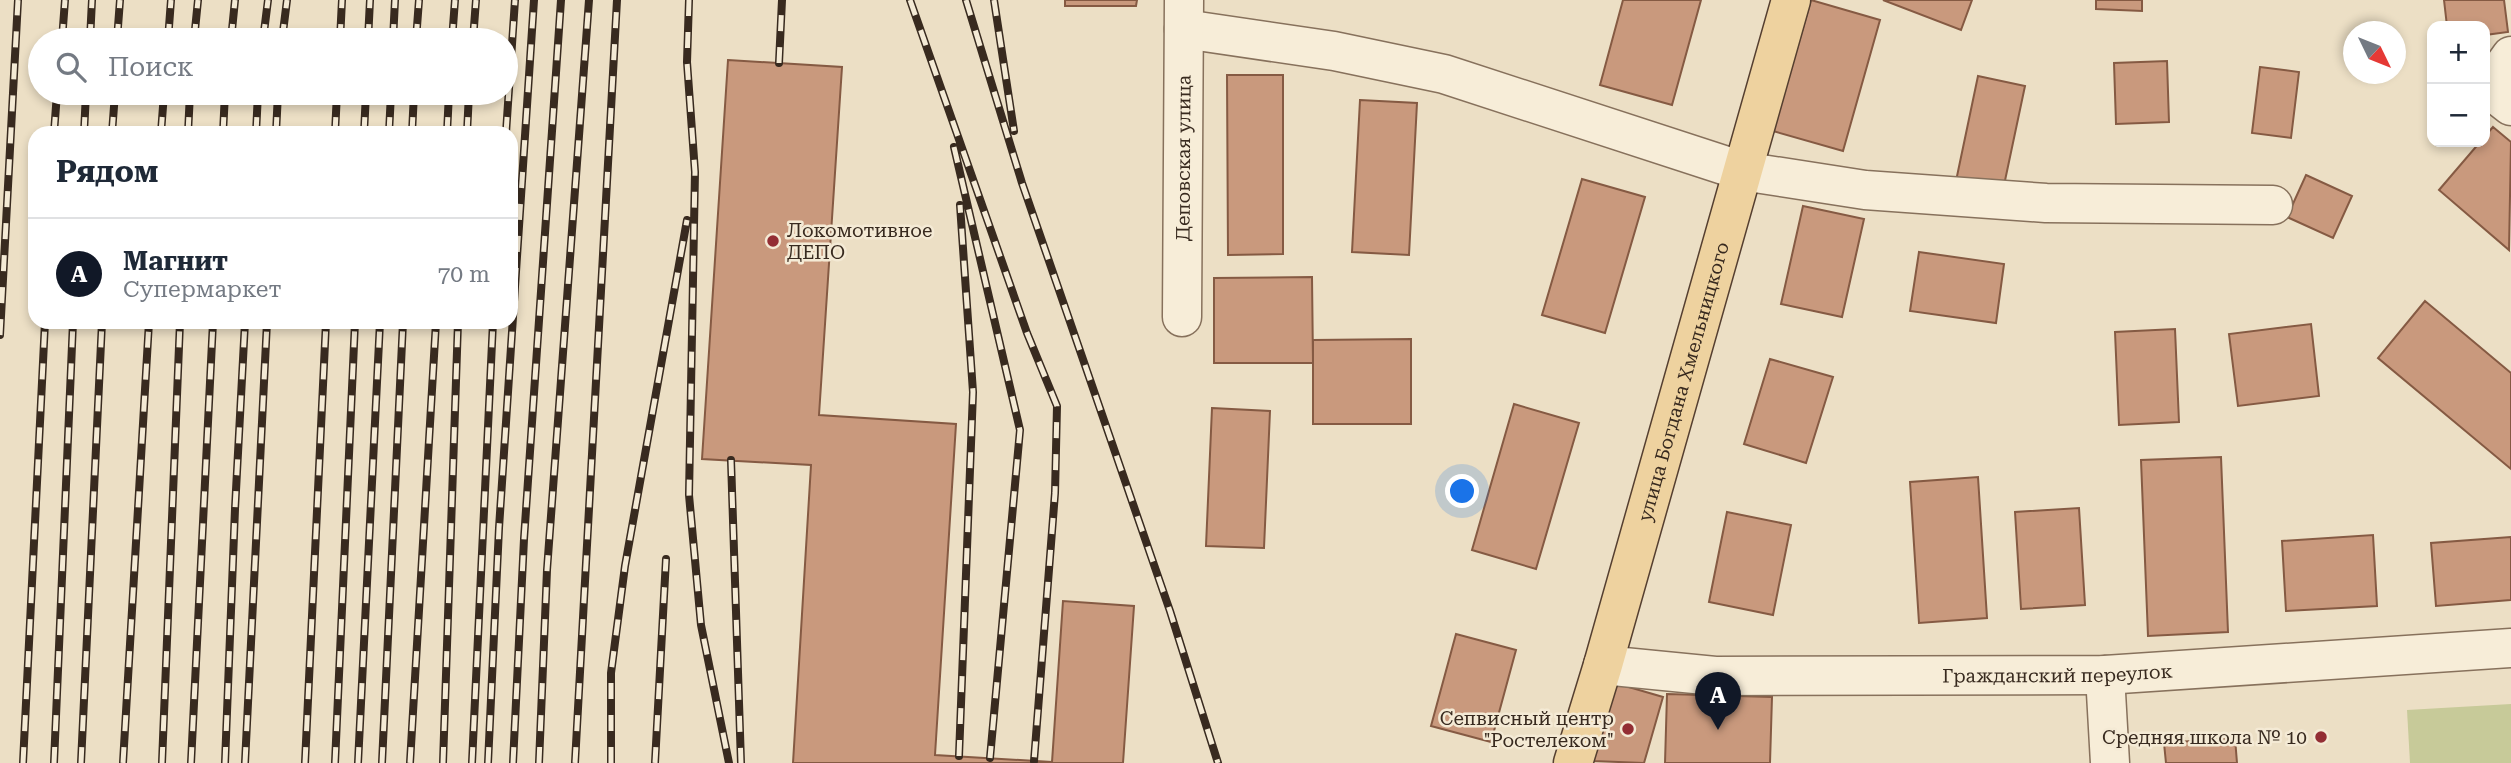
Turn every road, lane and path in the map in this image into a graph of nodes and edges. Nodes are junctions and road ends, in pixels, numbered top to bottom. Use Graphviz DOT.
graph roads {
  1 [pos="1791,0"];
  2 [pos="1184,14"];
  3 [pos="2511,56"];
  4 [pos="2500,97"];
  5 [pos="1742,171"];
  6 [pos="2273,205"];
  7 [pos="1182,317"];
  8 [pos="2511,648"];
  9 [pos="1603,665"];
  10 [pos="2105,675"];
  11 [pos="1573,763"];
  12 [pos="2110,763"];
  1 -- 5 [label="main road, улица Богдана Хмельницкого"];
  2 -- 5 [label="street"];
  2 -- 7 [label="street, Деповская улица"];
  3 -- 4 [label="street"];
  5 -- 6 [label="street"];
  5 -- 9 [label="main road, улица Богдана Хмельницкого"];
  8 -- 10 [label="street, Гражданский переулок"];
  9 -- 10 [label="street, Гражданский переулок"];
  9 -- 11 [label="main road, улица Богдана Хмельницкого"];
  10 -- 12 [label="street"];
}
